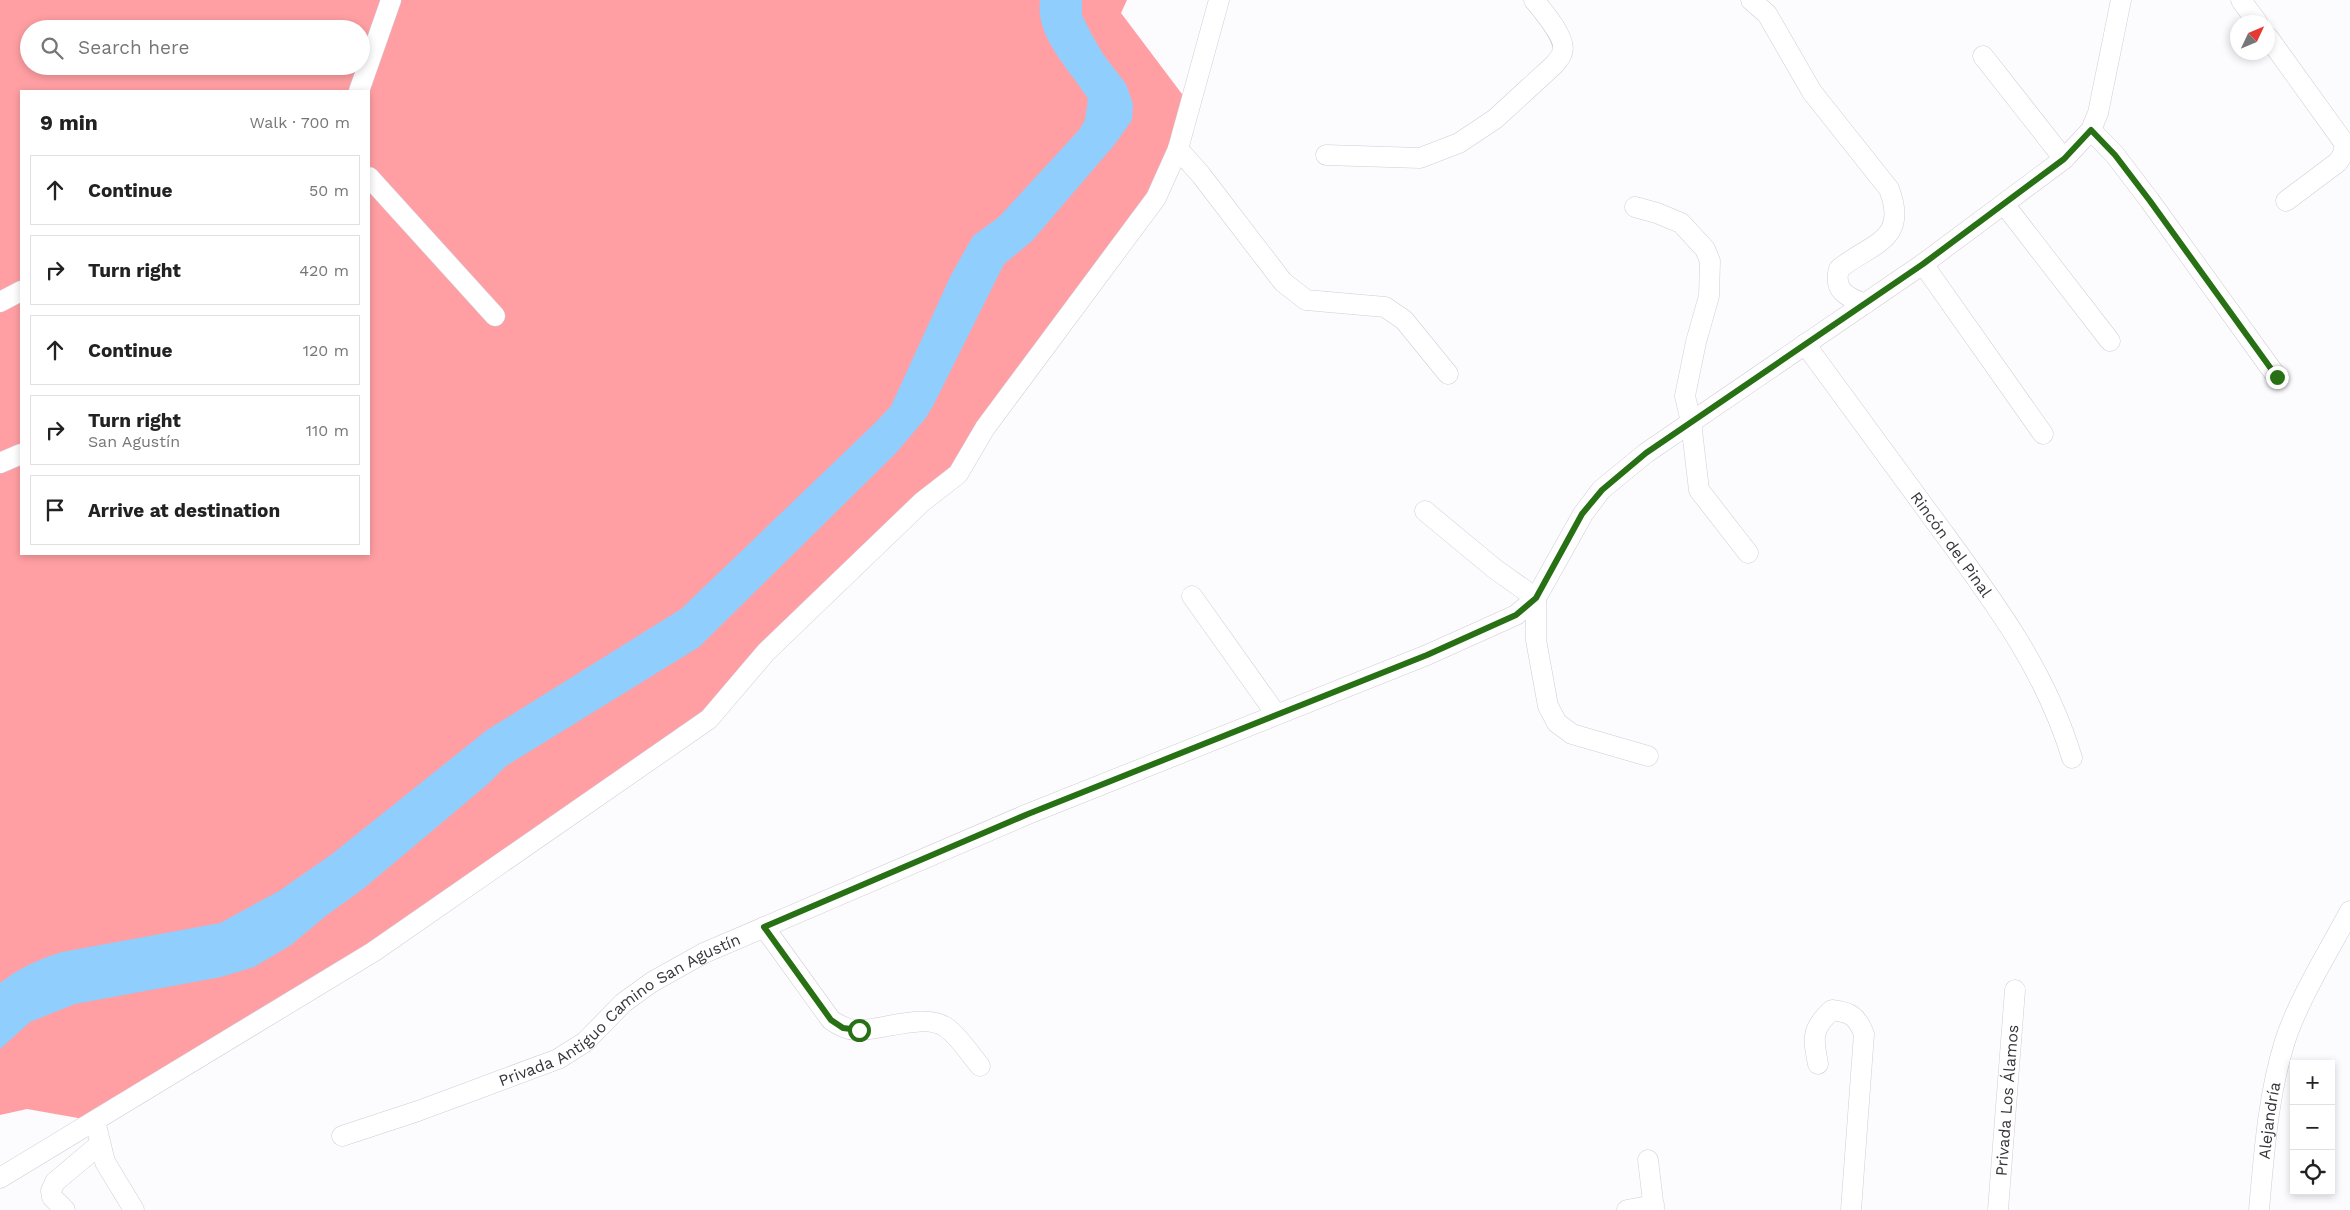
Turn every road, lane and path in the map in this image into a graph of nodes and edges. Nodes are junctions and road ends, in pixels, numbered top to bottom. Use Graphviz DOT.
graph roads {
  1 [pos="391,0"];
  2 [pos="1219,0"];
  3 [pos="1534,0"];
  4 [pos="1751,0"];
  5 [pos="2121,0"];
  6 [pos="2241,0"];
  7 [pos="2252,15"];
  8 [pos="2275,47"];
  9 [pos="1983,56"];
  10 [pos="370,60"];
  11 [pos="365,75"];
  12 [pos="359,90"];
  13 [pos="2091,130"];
  14 [pos="1178,149"];
  15 [pos="1326,155"];
  16 [pos="2064,159"];
  17 [pos="370,178"];
  18 [pos="2286,201"];
  19 [pos="2004,204"];
  20 [pos="1634,207"];
  21 [pos="1923,264"];
  22 [pos="20,292"];
  23 [pos="0,302"];
  24 [pos="1865,304"];
  25 [pos="494,316"];
  26 [pos="2110,341"];
  27 [pos="1805,344"];
  28 [pos="1448,374"];
  29 [pos="2277,377"];
  30 [pos="1691,422"];
  31 [pos="2043,434"];
  32 [pos="20,454"];
  33 [pos="0,463"];
  34 [pos="1424,511"];
  35 [pos="1748,553"];
  36 [pos="1192,596"];
  37 [pos="1536,598"];
  38 [pos="1276,714"];
  39 [pos="1648,756"];
  40 [pos="2072,758"];
  41 [pos="2350,911"];
  42 [pos="764,927"];
  43 [pos="2015,990"];
  44 [pos="1818,1064"];
  45 [pos="980,1066"];
  46 [pos="94,1121"];
  47 [pos="342,1136"];
  48 [pos="99,1145"];
  49 [pos="1648,1160"];
  50 [pos="0,1178"];
  51 [pos="1654,1207"];
  52 [pos="65,1210"];
  53 [pos="134,1210"];
  54 [pos="1627,1210"];
  55 [pos="1851,1210"];
  56 [pos="1998,1210"];
  57 [pos="2258,1210"];
  1 -- 10 [label="street"];
  2 -- 14 [label="street"];
  3 -- 15 [label="street"];
  4 -- 24 [label="street"];
  5 -- 13 [label="street"];
  6 -- 7 [label="street"];
  8 -- 18 [label="street"];
  9 -- 16 [label="street"];
  11 -- 12 [label="street"];
  13 -- 16 [label="street, Privada Antiguo Camino San Agustín"];
  13 -- 29 [label="street"];
  14 -- 28 [label="street"];
  14 -- 46 [label="street"];
  16 -- 19 [label="street, Privada Antiguo Camino San Agustín"];
  17 -- 25 [label="street"];
  19 -- 21 [label="street, Privada Antiguo Camino San Agustín"];
  19 -- 26 [label="street"];
  20 -- 30 [label="street"];
  21 -- 24 [label="street, Privada Antiguo Camino San Agustín"];
  21 -- 31 [label="street"];
  22 -- 23 [label="street"];
  24 -- 27 [label="street, Privada Antiguo Camino San Agustín"];
  27 -- 30 [label="street, Privada Antiguo Camino San Agustín"];
  27 -- 40 [label="street, Rincón del Pinal"];
  30 -- 35 [label="street"];
  30 -- 37 [label="street, Privada Antiguo Camino San Agustín"];
  32 -- 33 [label="street"];
  34 -- 37 [label="street"];
  36 -- 38 [label="street"];
  37 -- 38 [label="street, Privada Antiguo Camino San Agustín"];
  37 -- 39 [label="street"];
  38 -- 42 [label="street, Privada Antiguo Camino San Agustín"];
  41 -- 57 [label="street, Alejandría"];
  42 -- 45 [label="street"];
  42 -- 47 [label="street, Privada Antiguo Camino San Agustín"];
  43 -- 56 [label="street, Privada Los Álamos"];
  44 -- 55 [label="street"];
  46 -- 48 [label="street"];
  46 -- 50 [label="street"];
  48 -- 52 [label="street"];
  48 -- 53 [label="street"];
  49 -- 51 [label="street"];
  51 -- 54 [label="street"];
}
